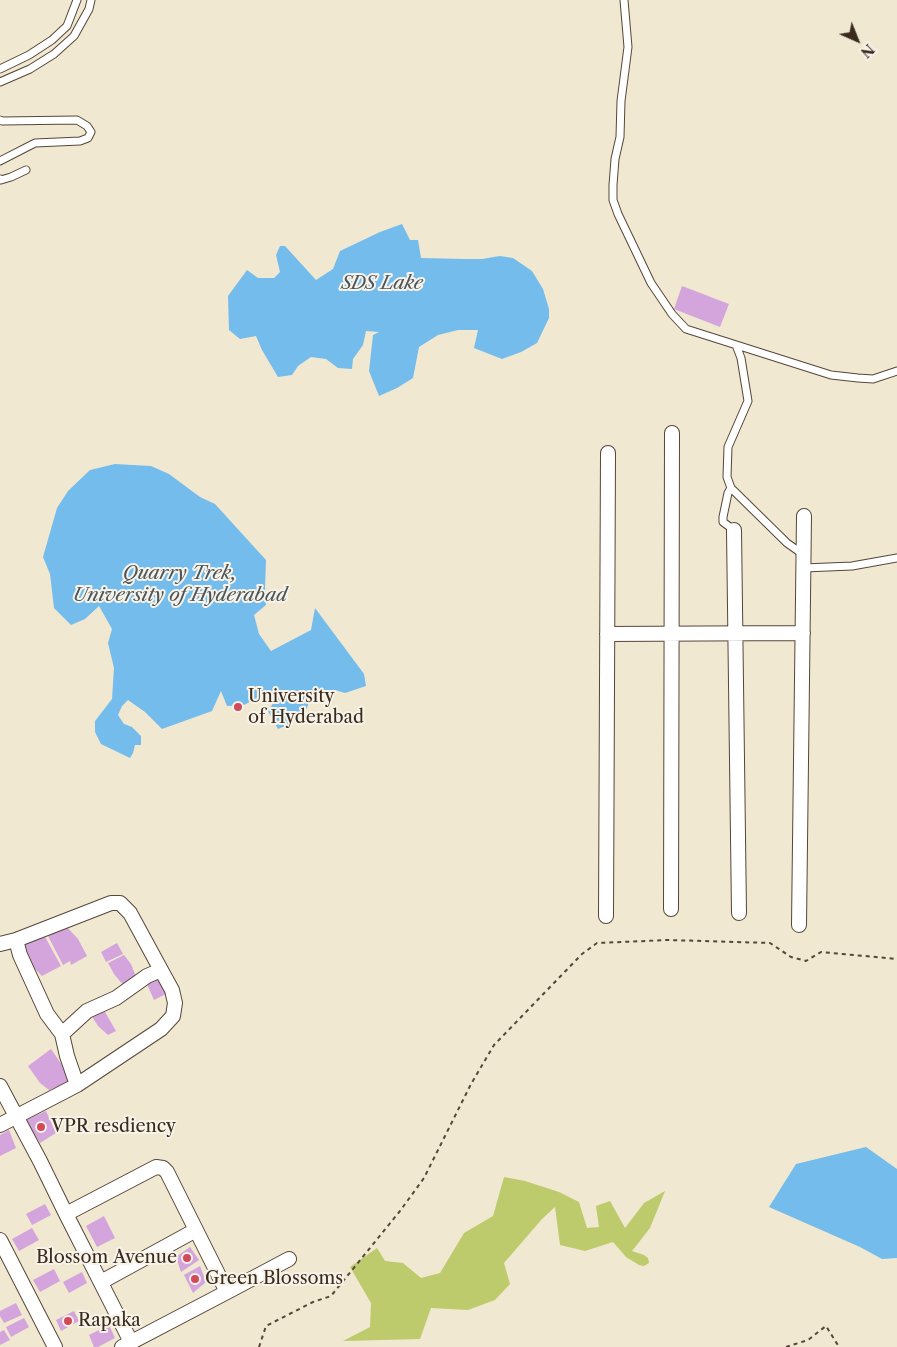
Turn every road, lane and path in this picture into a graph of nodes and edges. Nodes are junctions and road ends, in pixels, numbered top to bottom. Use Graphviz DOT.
graph roads {
  1 [pos="77,0"];
  2 [pos="91,0"];
  3 [pos="624,0"];
  4 [pos="0,69"];
  5 [pos="0,82"];
  6 [pos="0,120"];
  7 [pos="0,161"];
  8 [pos="26,170"];
  9 [pos="0,179"];
  10 [pos="736,345"];
  11 [pos="897,370"];
  12 [pos="672,433"];
  13 [pos="608,453"];
  14 [pos="731,488"];
  15 [pos="804,516"];
  16 [pos="734,530"];
  17 [pos="897,558"];
  18 [pos="804,562"];
  19 [pos="803,633"];
  20 [pos="608,634"];
  21 [pos="736,634"];
  22 [pos="672,635"];
  23 [pos="671,909"];
  24 [pos="739,913"];
  25 [pos="606,916"];
  26 [pos="799,925"];
  27 [pos="16,940"];
  28 [pos="0,944"];
  29 [pos="897,959"];
  30 [pos="161,970"];
  31 [pos="62,1034"];
  32 [pos="77,1085"];
  33 [pos="0,1086"];
  34 [pos="16,1116"];
  35 [pos="0,1125"];
  36 [pos="66,1214"];
  37 [pos="196,1230"];
  38 [pos="0,1240"];
  39 [pos="289,1260"];
  40 [pos="100,1282"];
  41 [pos="227,1292"];
  42 [pos="127,1345"];
  43 [pos="55,1347"];
  44 [pos="259,1347"];
  45 [pos="786,1347"];
  46 [pos="839,1347"];
  1 -- 4 [label="lane"];
  2 -- 5 [label="lane"];
  3 -- 10 [label="lane"];
  6 -- 7 [label="lane"];
  8 -- 9 [label="lane"];
  10 -- 11 [label="lane"];
  10 -- 14 [label="lane"];
  12 -- 22 [label="street"];
  13 -- 20 [label="street"];
  14 -- 16 [label="lane"];
  14 -- 18 [label="lane"];
  15 -- 18 [label="street"];
  16 -- 21 [label="street"];
  17 -- 18 [label="lane"];
  18 -- 19 [label="street"];
  19 -- 21 [label="street"];
  19 -- 26 [label="street"];
  20 -- 22 [label="street"];
  20 -- 25 [label="street"];
  21 -- 22 [label="street"];
  21 -- 24 [label="street"];
  22 -- 23 [label="street"];
  27 -- 28 [label="street"];
  27 -- 30 [label="street"];
  27 -- 31 [label="street"];
  29 -- 44 [label="path"];
  30 -- 31 [label="street"];
  30 -- 32 [label="street"];
  31 -- 32 [label="street"];
  32 -- 34 [label="street"];
  33 -- 34 [label="street"];
  34 -- 35 [label="street"];
  34 -- 36 [label="street"];
  36 -- 37 [label="street"];
  36 -- 40 [label="street"];
  37 -- 40 [label="street"];
  37 -- 41 [label="street"];
  38 -- 43 [label="street"];
  39 -- 41 [label="street"];
  40 -- 42 [label="street"];
  41 -- 42 [label="street"];
  45 -- 46 [label="path"];
}
